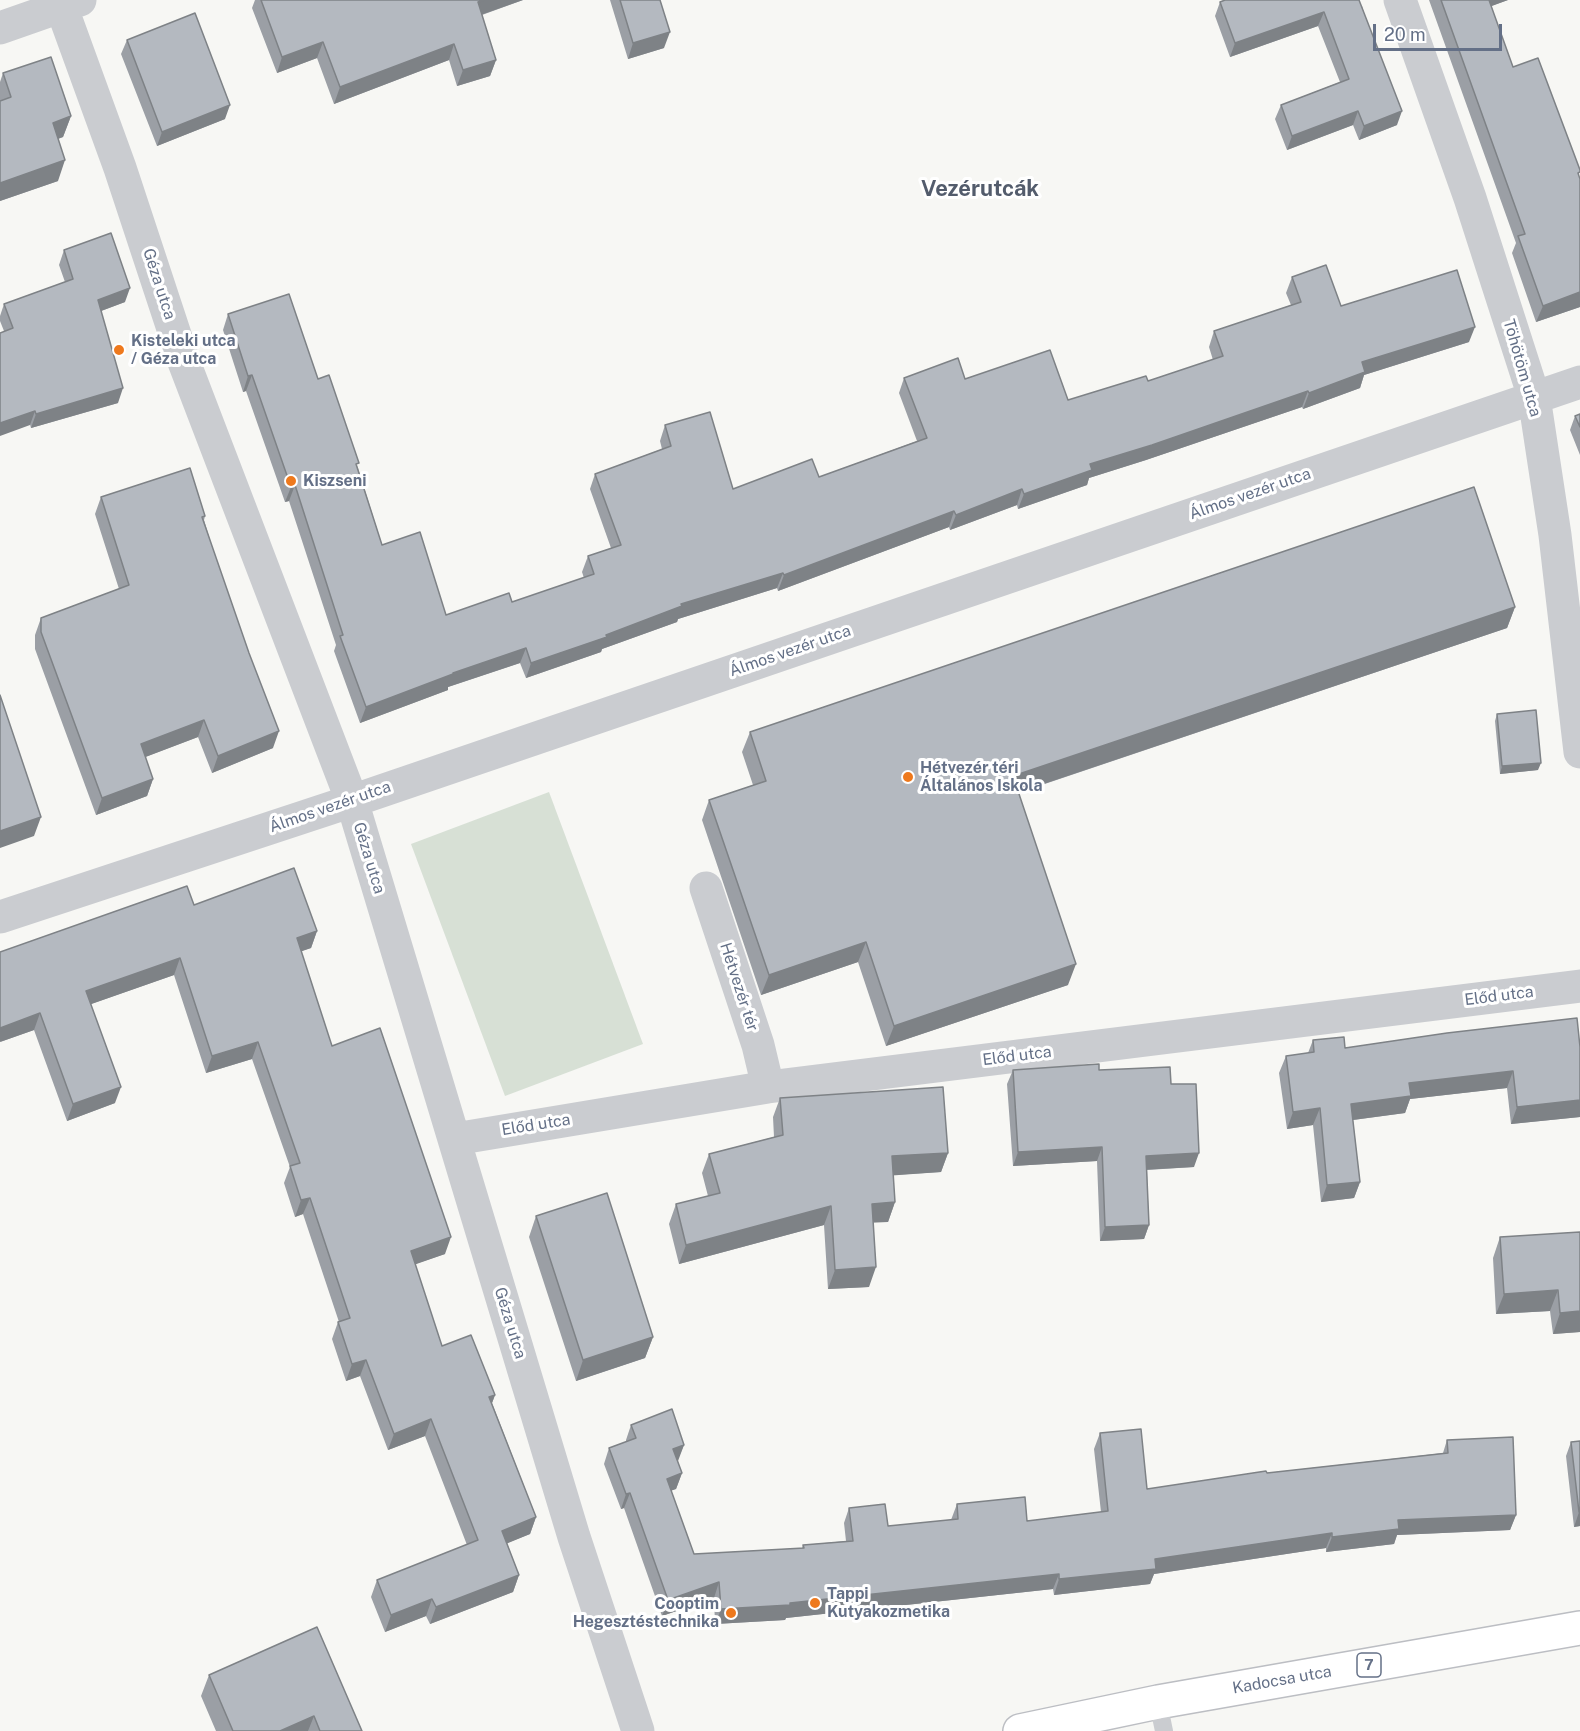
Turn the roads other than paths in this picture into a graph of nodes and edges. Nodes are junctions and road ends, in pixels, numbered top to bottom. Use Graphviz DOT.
graph roads {
  1 [pos="1400,0"];
  2 [pos="66,2"];
  3 [pos="0,28"];
  4 [pos="1580,382"];
  5 [pos="1534,397"];
  6 [pos="1580,752"];
  7 [pos="352,801"];
  8 [pos="706,888"];
  9 [pos="0,917"];
  10 [pos="1580,986"];
  11 [pos="768,1087"];
  12 [pos="455,1139"];
  13 [pos="1580,1628"];
  14 [pos="1161,1717"];
  15 [pos="638,1731"];
  16 [pos="1020,1731"];
  1 -- 5 [label="street, Töhötöm utca"];
  2 -- 3 [label="street"];
  2 -- 7 [label="street, Géza utca"];
  4 -- 5 [label="street, Álmos vezér utca"];
  5 -- 6 [label="street, Töhötöm utca"];
  5 -- 7 [label="street, Álmos vezér utca"];
  7 -- 9 [label="street, Álmos vezér utca"];
  7 -- 12 [label="street, Géza utca"];
  8 -- 11 [label="street, Hétvezér tér"];
  10 -- 11 [label="street, Előd utca"];
  11 -- 12 [label="street, Előd utca"];
  12 -- 15 [label="street, Géza utca"];
  13 -- 14 [label="main road, Kadocsa utca / 7"];
  14 -- 16 [label="main road, Kadocsa utca / 7"];
}
